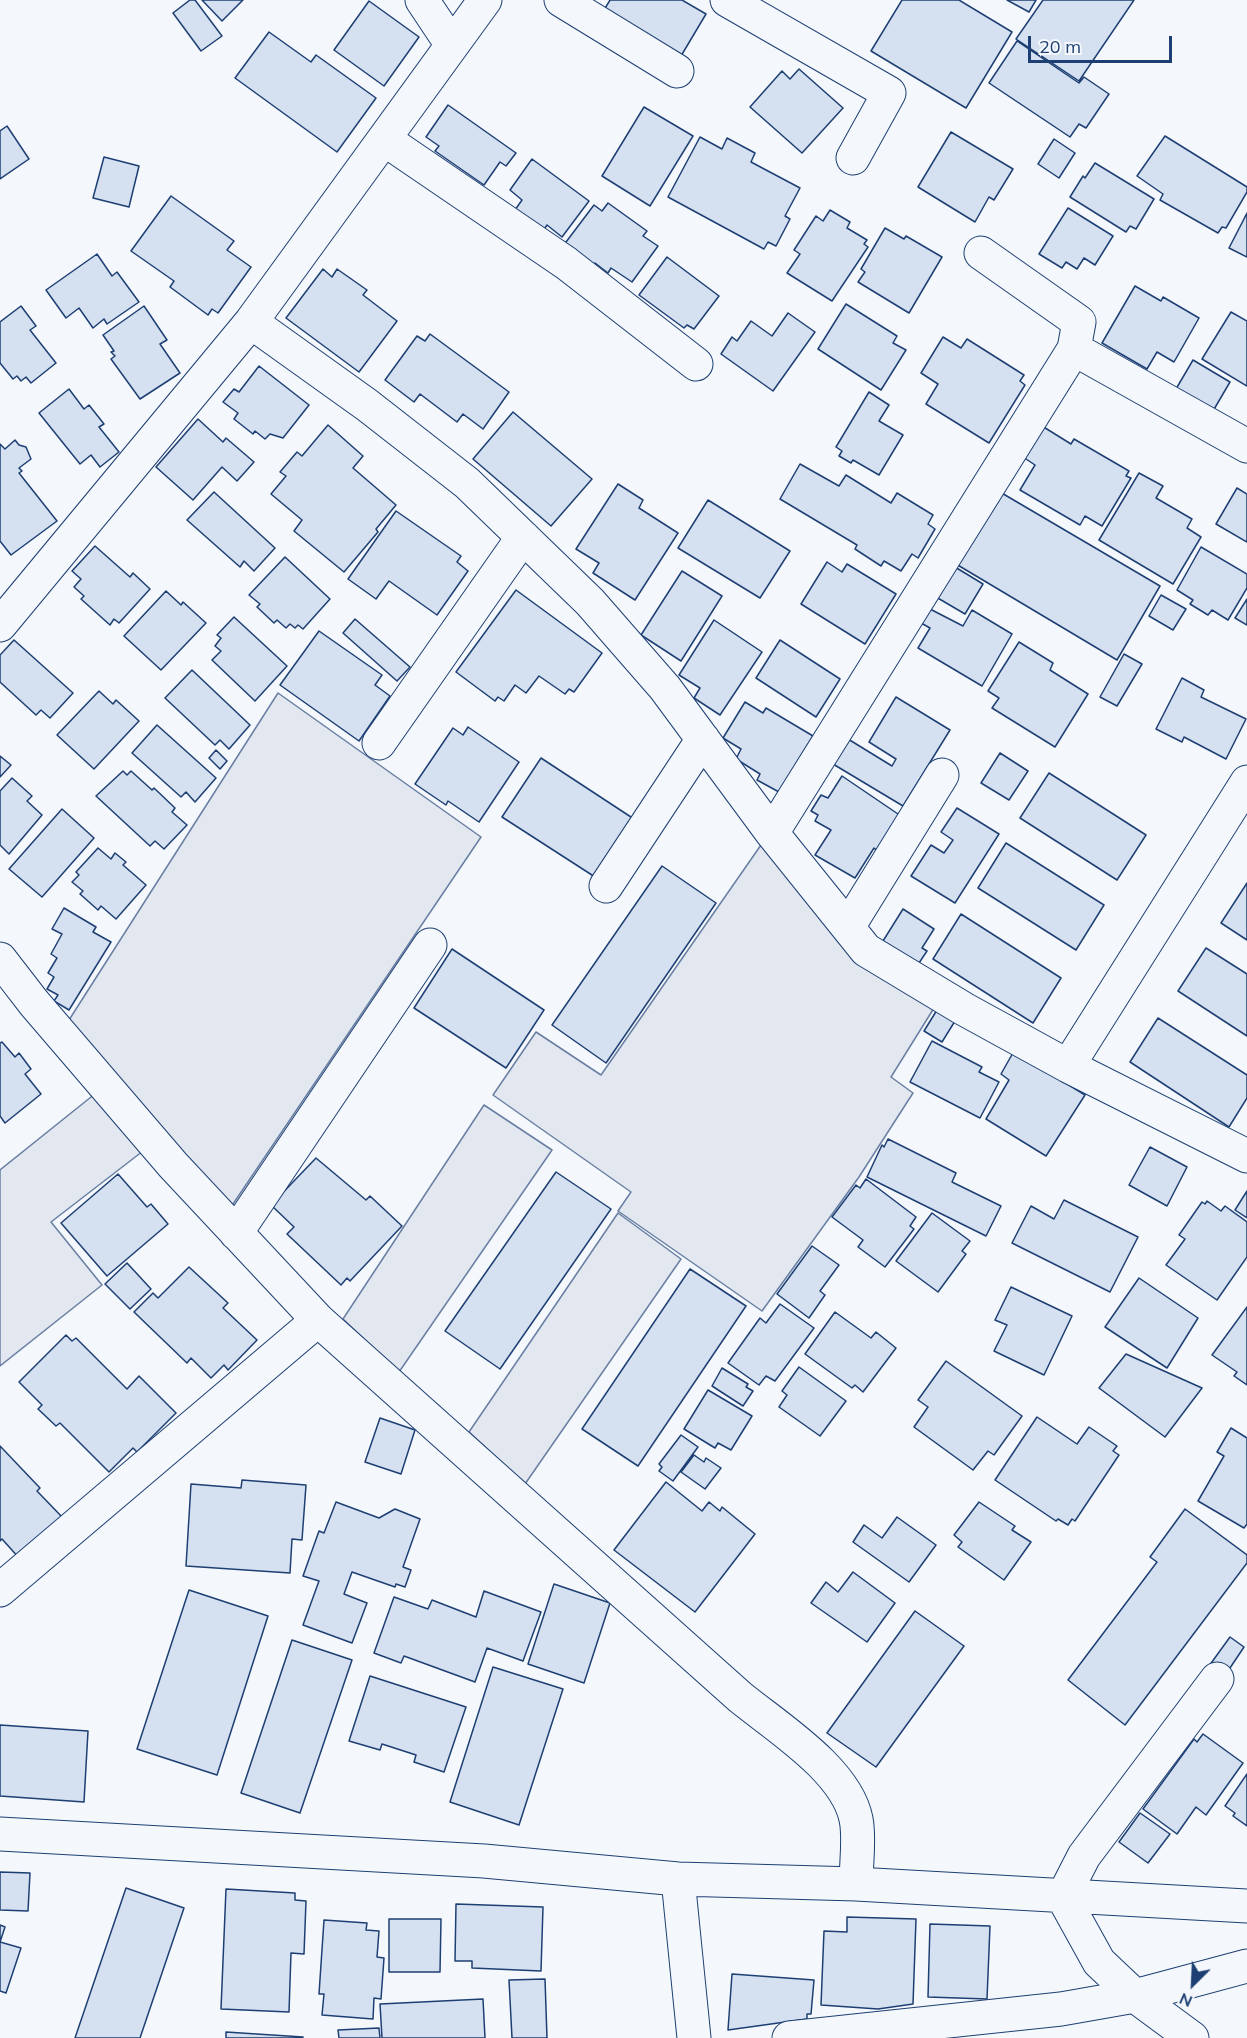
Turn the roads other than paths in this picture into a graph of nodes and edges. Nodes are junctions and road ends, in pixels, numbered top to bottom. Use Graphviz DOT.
graph roads {
  1 [pos="422,0"];
  2 [pos="485,0"];
  3 [pos="561,0"];
  4 [pos="727,0"];
  5 [pos="452,45"];
  6 [pos="677,71"];
  7 [pos="384,139"];
  8 [pos="853,159"];
  9 [pos="981,253"];
  10 [pos="251,322"];
  11 [pos="1074,350"];
  12 [pos="696,364"];
  13 [pos="1247,446"];
  14 [pos="523,537"];
  15 [pos="0,625"];
  16 [pos="703,739"];
  17 [pos="379,743"];
  18 [pos="942,775"];
  19 [pos="1247,782"];
  20 [pos="772,833"];
  21 [pos="606,886"];
  22 [pos="848,927"];
  23 [pos="430,945"];
  24 [pos="0,959"];
  25 [pos="1068,1066"];
  26 [pos="1247,1156"];
  27 [pos="236,1233"];
  28 [pos="318,1320"];
  29 [pos="0,1590"];
  30 [pos="1216,1679"];
  31 [pos="0,1834"];
  32 [pos="678,1879"];
  33 [pos="856,1884"];
  34 [pos="1063,1897"];
  35 [pos="1247,1906"];
  36 [pos="1247,1966"];
  37 [pos="1135,1996"];
  38 [pos="1061,2009"];
  39 [pos="918,2031"];
  40 [pos="1176,2033"];
  41 [pos="694,2038"];
  42 [pos="791,2038"];
  43 [pos="1045,2038"];
  1 -- 5 [label="street"];
  2 -- 5 [label="street"];
  3 -- 6 [label="street"];
  4 -- 8 [label="street"];
  5 -- 7 [label="street"];
  7 -- 10 [label="street"];
  7 -- 12 [label="street"];
  9 -- 11 [label="street"];
  10 -- 14 [label="street"];
  10 -- 15 [label="street"];
  11 -- 13 [label="street"];
  11 -- 20 [label="street"];
  14 -- 16 [label="street"];
  14 -- 17 [label="street"];
  16 -- 20 [label="street"];
  16 -- 21 [label="street"];
  18 -- 22 [label="street"];
  19 -- 25 [label="street"];
  20 -- 22 [label="street"];
  22 -- 25 [label="street"];
  23 -- 27 [label="street"];
  24 -- 27 [label="street"];
  25 -- 26 [label="street"];
  27 -- 28 [label="street"];
  28 -- 29 [label="street"];
  28 -- 33 [label="street"];
  30 -- 34 [label="street"];
  31 -- 32 [label="street"];
  32 -- 33 [label="street"];
  32 -- 41 [label="street"];
  33 -- 34 [label="street"];
  34 -- 35 [label="street"];
  34 -- 37 [label="street"];
  36 -- 37 [label="street"];
  37 -- 38 [label="street"];
  37 -- 40 [label="street"];
  38 -- 39 [label="street"];
  38 -- 43 [label="street"];
  39 -- 42 [label="street"];
}
